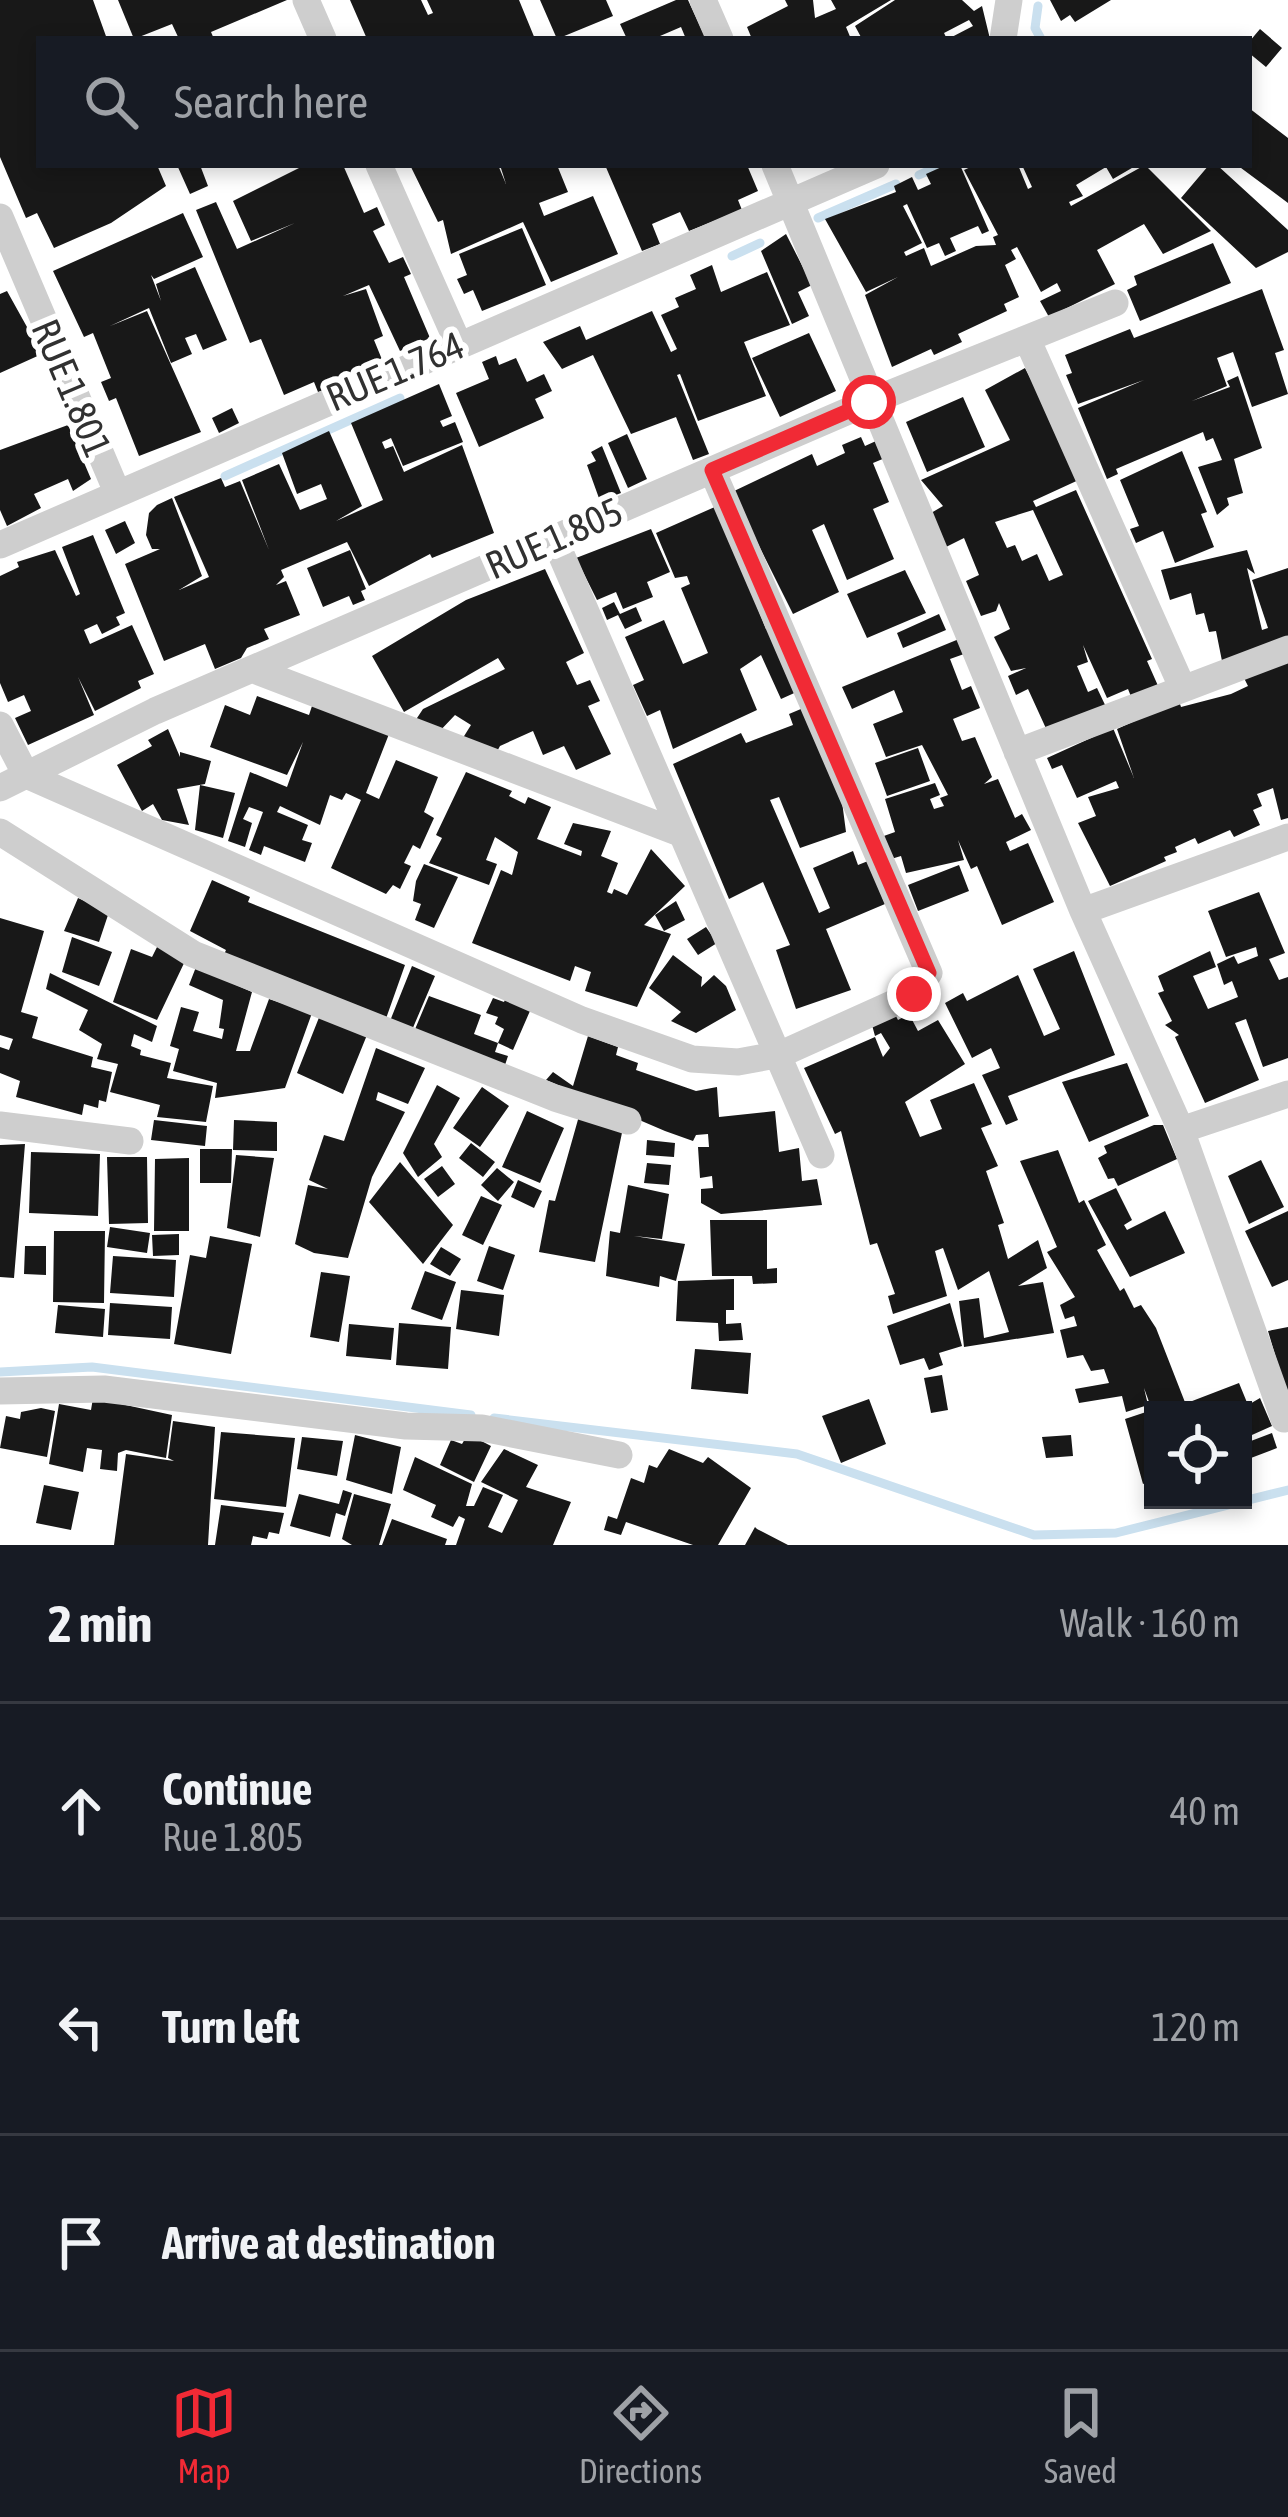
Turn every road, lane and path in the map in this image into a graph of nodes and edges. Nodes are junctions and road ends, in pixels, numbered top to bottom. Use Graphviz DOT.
graph roads {
  1 [pos="306,0"];
  2 [pos="704,0"];
  3 [pos="1010,0"];
  4 [pos="322,36"];
  5 [pos="719,36"];
  6 [pos="1004,36"];
  7 [pos="380,168"];
  8 [pos="777,168"];
  9 [pos="869,168"];
  10 [pos="791,201"];
  11 [pos="0,217"];
  12 [pos="1114,303"];
  13 [pos="1028,341"];
  14 [pos="458,343"];
  15 [pos="869,402"];
  16 [pos="712,470"];
  17 [pos="117,491"];
  18 [pos="554,538"];
  19 [pos="0,545"];
  20 [pos="1288,649"];
  21 [pos="254,670"];
  22 [pos="1183,689"];
  23 [pos="0,725"];
  24 [pos="1017,752"];
  25 [pos="13,782"];
  26 [pos="0,832"];
  27 [pos="682,834"];
  28 [pos="1288,836"];
  29 [pos="1083,911"];
  30 [pos="781,1054"];
  31 [pos="1288,1094"];
  32 [pos="628,1121"];
  33 [pos="0,1125"];
  34 [pos="1181,1130"];
  35 [pos="130,1142"];
  36 [pos="821,1155"];
  37 [pos="0,1391"];
  38 [pos="1284,1419"];
  39 [pos="620,1455"];
  1 -- 4 [label="street"];
  2 -- 5 [label="street"];
  3 -- 6 [label="street"];
  7 -- 14 [label="street"];
  8 -- 10 [label="street"];
  9 -- 10 [label="street, RUE 1.764"];
  10 -- 14 [label="street, RUE 1.764"];
  10 -- 15 [label="street"];
  11 -- 17 [label="street, RUE 1.801"];
  12 -- 13 [label="street, RUE 1.805"];
  13 -- 15 [label="street, RUE 1.805"];
  13 -- 22 [label="street"];
  14 -- 17 [label="street, RUE 1.764"];
  15 -- 16 [label="street, RUE 1.805"];
  15 -- 24 [label="street"];
  16 -- 18 [label="street, RUE 1.805"];
  16 -- 30 [label="street"];
  17 -- 19 [label="street, RUE 1.764"];
  18 -- 21 [label="street, RUE 1.805"];
  18 -- 27 [label="street"];
  20 -- 22 [label="street"];
  21 -- 25 [label="street, RUE 1.805"];
  21 -- 27 [label="street"];
  22 -- 24 [label="street"];
  23 -- 25 [label="street"];
  24 -- 29 [label="street"];
  25 -- 30 [label="street"];
  26 -- 32 [label="street"];
  27 -- 30 [label="street"];
  28 -- 29 [label="street"];
  29 -- 34 [label="street"];
  30 -- 36 [label="street"];
  31 -- 34 [label="street"];
  33 -- 35 [label="street"];
  34 -- 38 [label="street"];
  37 -- 39 [label="street"];
}
